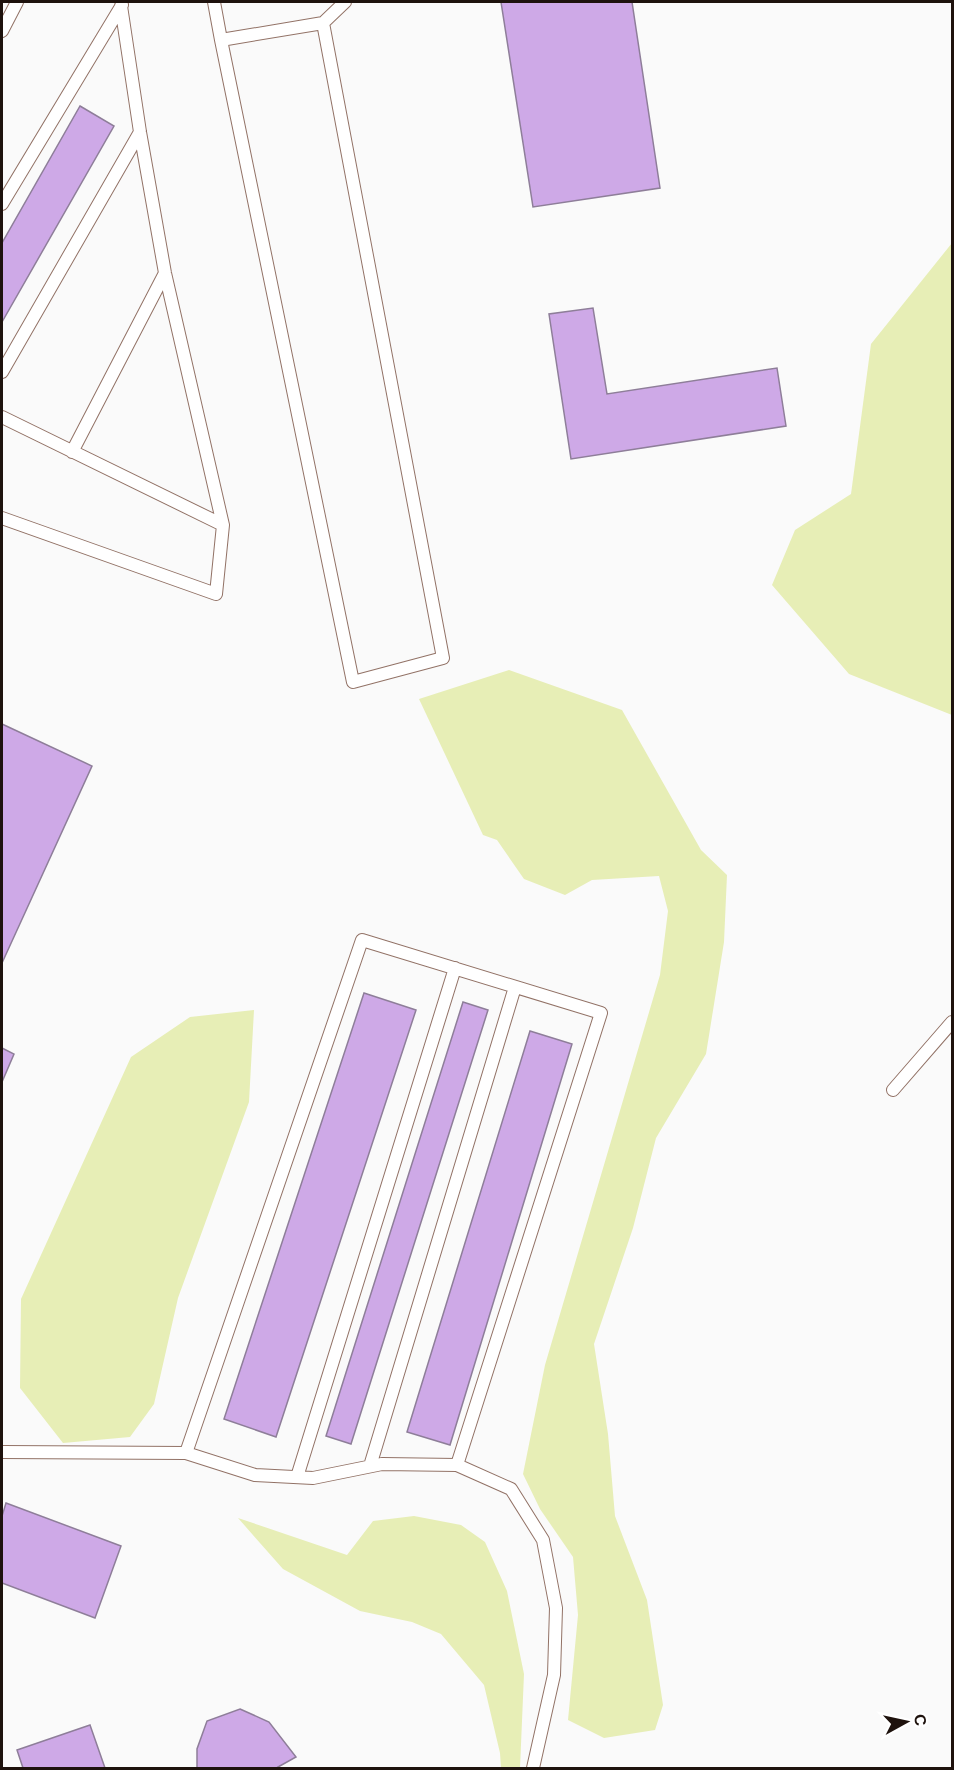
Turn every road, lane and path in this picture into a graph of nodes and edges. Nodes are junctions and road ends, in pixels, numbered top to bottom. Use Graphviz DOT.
graph roads {
  1 [pos="18,2"];
  2 [pos="213,2"];
  3 [pos="345,2"];
  4 [pos="122,4"];
  5 [pos="323,23"];
  6 [pos="2,31"];
  7 [pos="221,40"];
  8 [pos="140,132"];
  9 [pos="2,204"];
  10 [pos="165,273"];
  11 [pos="2,372"];
  12 [pos="2,417"];
  13 [pos="72,452"];
  14 [pos="2,518"];
  15 [pos="223,525"];
  16 [pos="454,968"];
  17 [pos="515,987"];
  18 [pos="952,1022"];
  19 [pos="893,1090"];
  20 [pos="2,1452"];
  21 [pos="186,1453"];
  22 [pos="457,1465"];
  23 [pos="370,1466"];
  24 [pos="297,1477"];
  25 [pos="533,1768"];
  1 -- 6 [label="lane"];
  2 -- 7 [label="lane"];
  3 -- 5 [label="lane"];
  4 -- 8 [label="lane"];
  4 -- 9 [label="lane"];
  5 -- 7 [label="lane"];
  5 -- 7 [label="lane"];
  8 -- 10 [label="lane"];
  8 -- 11 [label="lane"];
  10 -- 13 [label="lane"];
  10 -- 15 [label="lane"];
  12 -- 13 [label="lane"];
  13 -- 15 [label="lane"];
  14 -- 15 [label="lane"];
  16 -- 17 [label="lane"];
  16 -- 21 [label="lane"];
  16 -- 24 [label="lane"];
  17 -- 22 [label="lane"];
  17 -- 23 [label="lane"];
  18 -- 19 [label="lane"];
  20 -- 21 [label="lane"];
  21 -- 24 [label="lane"];
  22 -- 23 [label="lane"];
  22 -- 25 [label="lane"];
  23 -- 24 [label="lane"];
}
